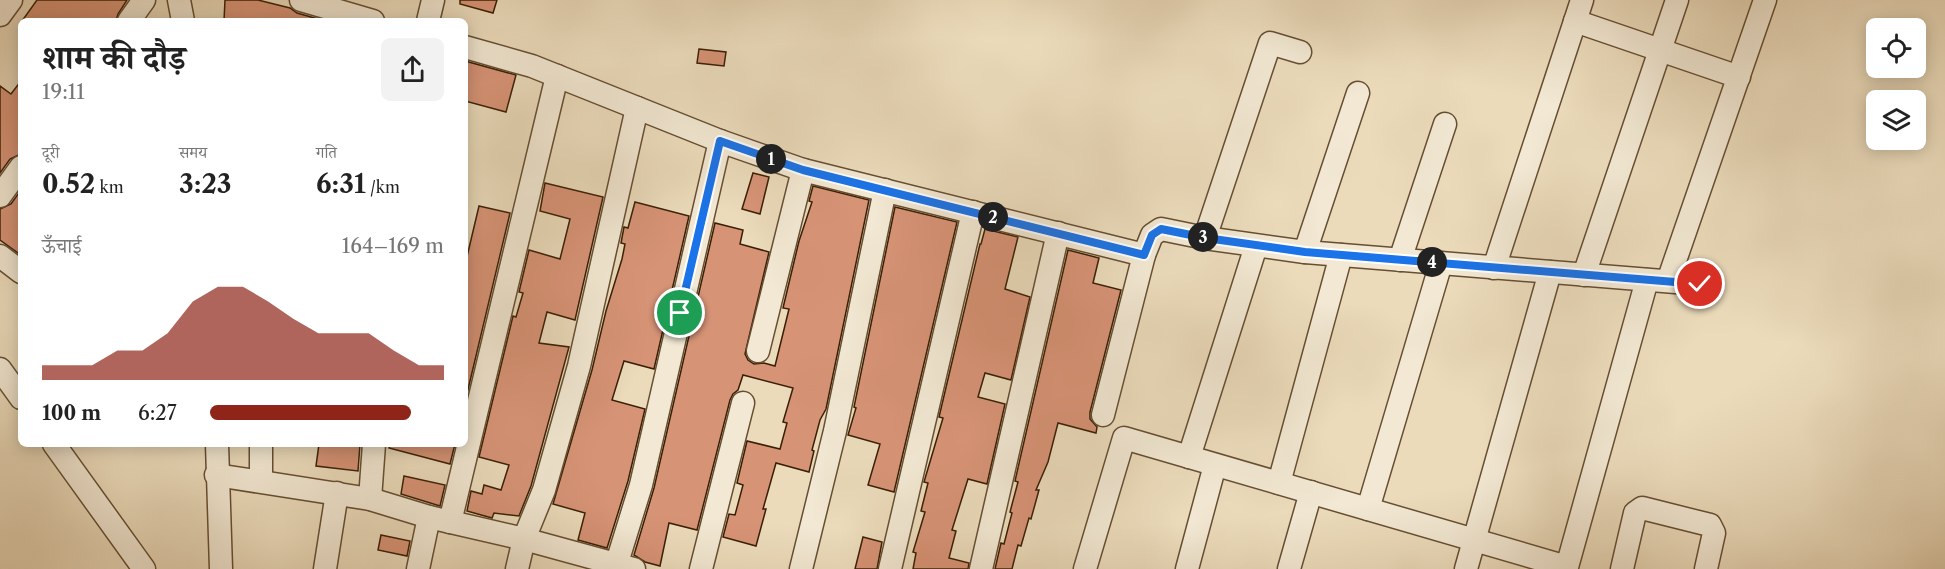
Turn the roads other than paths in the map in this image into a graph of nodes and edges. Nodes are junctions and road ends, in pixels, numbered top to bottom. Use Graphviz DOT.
graph roads {
  1 [pos="11,0"];
  2 [pos="144,0"];
  3 [pos="179,0"];
  4 [pos="301,0"];
  5 [pos="433,0"];
  6 [pos="1582,0"];
  7 [pos="1677,0"];
  8 [pos="1765,0"];
  9 [pos="328,10"];
  10 [pos="0,15"];
  11 [pos="131,18"];
  12 [pos="182,18"];
  13 [pos="361,18"];
  14 [pos="429,18"];
  15 [pos="1575,21"];
  16 [pos="468,48"];
  17 [pos="1660,50"];
  18 [pos="1300,52"];
  19 [pos="557,76"];
  20 [pos="1739,77"];
  21 [pos="1358,93"];
  22 [pos="637,108"];
  23 [pos="1445,124"];
  24 [pos="720,141"];
  25 [pos="803,170"];
  26 [pos="18,171"];
  27 [pos="885,190"];
  28 [pos="0,196"];
  29 [pos="973,212"];
  30 [pos="1058,233"];
  31 [pos="1206,238"];
  32 [pos="1256,246"];
  33 [pos="1305,252"];
  34 [pos="1144,255"];
  35 [pos="1341,255"];
  36 [pos="0,256"];
  37 [pos="1400,260"];
  38 [pos="1441,263"];
  39 [pos="1494,267"];
  40 [pos="18,270"];
  41 [pos="1550,272"];
  42 [pos="1584,275"];
  43 [pos="1658,281"];
  44 [pos="1700,284"];
  45 [pos="758,351"];
  46 [pos="0,369"];
  47 [pos="18,394"];
  48 [pos="743,403"];
  49 [pos="468,413"];
  50 [pos="1103,415"];
  51 [pos="56,447"];
  52 [pos="217,447"];
  53 [pos="261,447"];
  54 [pos="374,447"];
  55 [pos="459,447"];
  56 [pos="1189,457"];
  57 [pos="1215,465"];
  58 [pos="216,475"];
  59 [pos="261,481"];
  60 [pos="1279,483"];
  61 [pos="1311,492"];
  62 [pos="337,493"];
  63 [pos="370,499"];
  64 [pos="1368,509"];
  65 [pos="440,519"];
  66 [pos="524,539"];
  67 [pos="1474,540"];
  68 [pos="622,567"];
  69 [pos="1567,568"];
  70 [pos="144,569"];
  71 [pos="220,569"];
  72 [pos="325,569"];
  73 [pos="417,569"];
  74 [pos="516,569"];
  75 [pos="701,569"];
  76 [pos="801,569"];
  77 [pos="890,569"];
  78 [pos="981,569"];
  79 [pos="1085,569"];
  80 [pos="1187,569"];
  81 [pos="1290,569"];
  82 [pos="1466,569"];
  83 [pos="1622,569"];
  84 [pos="1706,569"];
  1 -- 10 [label="street"];
  2 -- 11 [label="street"];
  3 -- 12 [label="street"];
  4 -- 9 [label="street"];
  5 -- 14 [label="street"];
  6 -- 15 [label="street"];
  7 -- 17 [label="street"];
  8 -- 20 [label="street"];
  9 -- 13 [label="street"];
  15 -- 17 [label="street"];
  15 -- 39 [label="street"];
  16 -- 19 [label="street"];
  17 -- 20 [label="street"];
  17 -- 42 [label="street"];
  18 -- 31 [label="street"];
  19 -- 22 [label="street"];
  19 -- 49 [label="street"];
  20 -- 43 [label="street"];
  21 -- 33 [label="street"];
  22 -- 24 [label="street"];
  22 -- 66 [label="street"];
  23 -- 37 [label="street"];
  24 -- 25 [label="street"];
  24 -- 68 [label="street"];
  25 -- 27 [label="street"];
  25 -- 45 [label="street"];
  26 -- 28 [label="street"];
  27 -- 29 [label="street"];
  27 -- 76 [label="street"];
  29 -- 30 [label="street"];
  29 -- 77 [label="street"];
  30 -- 34 [label="street"];
  30 -- 78 [label="street"];
  31 -- 32 [label="street"];
  31 -- 34 [label="street"];
  32 -- 33 [label="street"];
  32 -- 56 [label="street"];
  33 -- 35 [label="street"];
  34 -- 50 [label="street"];
  35 -- 37 [label="street"];
  35 -- 60 [label="street"];
  36 -- 40 [label="street"];
  37 -- 38 [label="street"];
  38 -- 39 [label="street"];
  38 -- 64 [label="street"];
  39 -- 41 [label="street"];
  41 -- 42 [label="street"];
  41 -- 67 [label="street"];
  42 -- 43 [label="street"];
  43 -- 44 [label="street"];
  43 -- 69 [label="street"];
  46 -- 47 [label="street"];
  48 -- 75 [label="street"];
  51 -- 70 [label="street"];
  52 -- 58 [label="street"];
  53 -- 59 [label="street"];
  54 -- 63 [label="street"];
  55 -- 65 [label="street"];
  56 -- 57 [label="street"];
  56 -- 79 [label="street"];
  57 -- 60 [label="street"];
  57 -- 80 [label="street"];
  58 -- 59 [label="street"];
  58 -- 71 [label="street"];
  59 -- 62 [label="street"];
  60 -- 61 [label="street"];
  61 -- 64 [label="street"];
  61 -- 81 [label="street"];
  62 -- 63 [label="street"];
  62 -- 72 [label="street"];
  63 -- 65 [label="street"];
  64 -- 67 [label="street"];
  65 -- 66 [label="street"];
  65 -- 73 [label="street"];
  66 -- 68 [label="street"];
  66 -- 74 [label="street"];
  67 -- 69 [label="street"];
  67 -- 82 [label="street"];
  83 -- 84 [label="street"];
}
